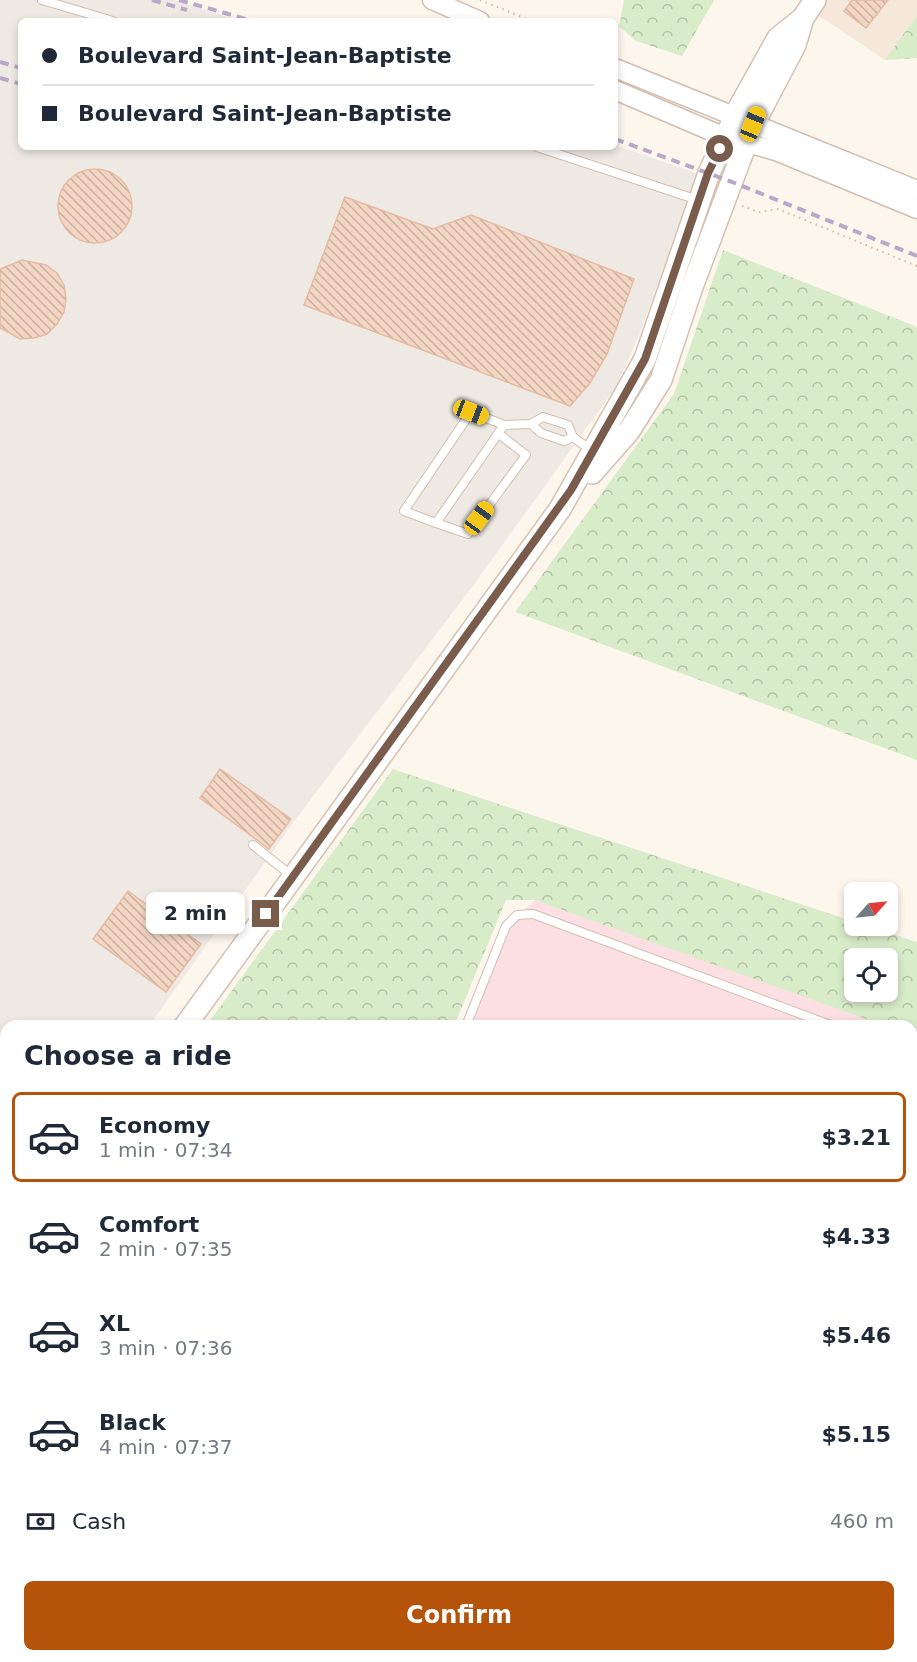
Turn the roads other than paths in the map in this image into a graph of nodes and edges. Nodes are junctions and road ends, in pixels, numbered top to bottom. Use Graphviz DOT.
graph roads {
  1 [pos="42,0"];
  2 [pos="432,0"];
  3 [pos="815,0"];
  4 [pos="103,18"];
  5 [pos="474,18"];
  6 [pos="618,69"];
  7 [pos="618,91"];
  8 [pos="745,129"];
  9 [pos="725,137"];
  10 [pos="546,150"];
  11 [pos="917,190"];
  12 [pos="700,200"];
  13 [pos="917,209"];
  14 [pos="531,424"];
  15 [pos="504,425"];
  16 [pos="499,434"];
  17 [pos="573,437"];
  18 [pos="593,452"];
  19 [pos="560,508"];
  20 [pos="436,524"];
  21 [pos="253,845"];
  22 [pos="293,877"];
  23 [pos="189,1020"];
  24 [pos="468,1020"];
  25 [pos="816,1020"];
  1 -- 4 [label="lane"];
  2 -- 5 [label="street"];
  3 -- 8 [label="main road"];
  6 -- 8 [label="street"];
  7 -- 9 [label="street"];
  8 -- 9 [label="main road"];
  8 -- 11 [label="street"];
  8 -- 13 [label="street"];
  8 -- 19 [label="main road"];
  9 -- 12 [label="main road"];
  10 -- 12 [label="lane"];
  12 -- 18 [label="main road"];
  14 -- 15 [label="lane"];
  14 -- 17 [label="lane"];
  14 -- 17 [label="lane"];
  15 -- 16 [label="lane"];
  15 -- 20 [label="lane"];
  16 -- 20 [label="lane"];
  16 -- 20 [label="lane"];
  17 -- 18 [label="lane"];
  18 -- 19 [label="main road"];
  19 -- 22 [label="main road"];
  21 -- 22 [label="lane"];
  22 -- 23 [label="main road"];
  24 -- 25 [label="lane"];
}
